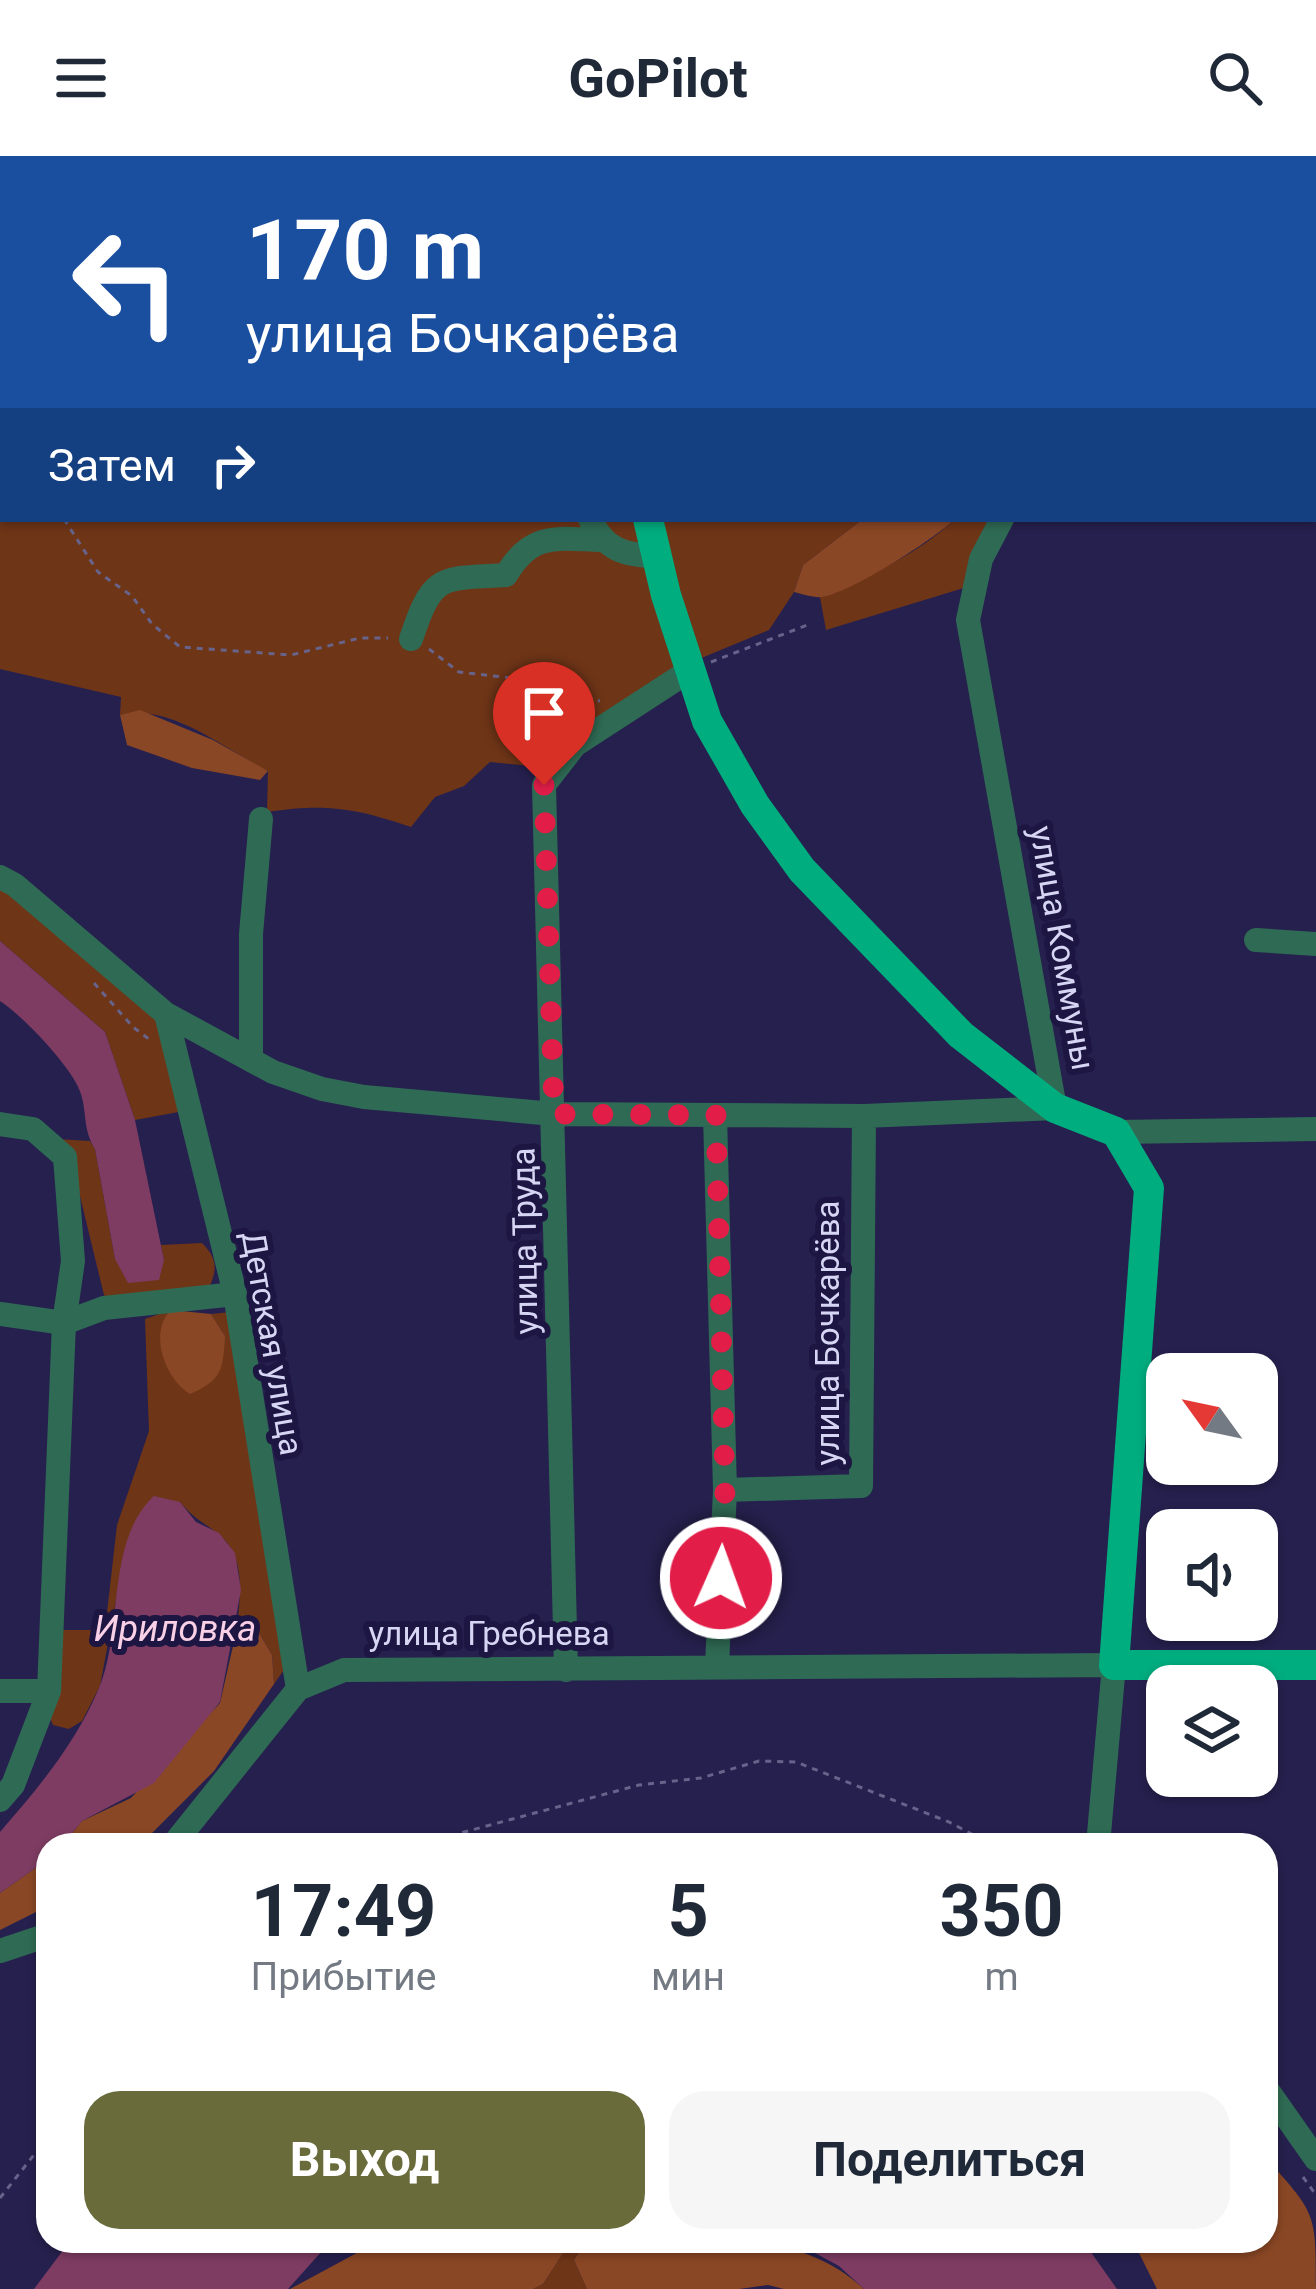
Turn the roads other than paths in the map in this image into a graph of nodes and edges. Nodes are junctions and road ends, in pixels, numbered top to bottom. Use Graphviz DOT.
graph roads {
  1 [pos="649,522"];
  2 [pos="1000,522"];
  3 [pos="596,530"];
  4 [pos="657,557"];
  5 [pos="411,639"];
  6 [pos="692,669"];
  7 [pos="261,818"];
  8 [pos="0,878"];
  9 [pos="1256,940"];
  10 [pos="1316,944"];
  11 [pos="166,1014"];
  12 [pos="251,1059"];
  13 [pos="1055,1108"];
  14 [pos="554,1114"];
  15 [pos="716,1115"];
  16 [pos="864,1116"];
  17 [pos="0,1124"];
  18 [pos="1316,1129"];
  19 [pos="1116,1132"];
  20 [pos="235,1294"];
  21 [pos="0,1314"];
  22 [pos="64,1323"];
  23 [pos="725,1490"];
  24 [pos="1114,1665"];
  25 [pos="1316,1665"];
  26 [pos="717,1666"];
  27 [pos="566,1670"];
  28 [pos="298,1689"];
  29 [pos="0,1691"];
  30 [pos="49,1691"];
  31 [pos="0,1800"];
  32 [pos="183,1833"];
  33 [pos="1099,1833"];
  34 [pos="36,1939"];
  35 [pos="0,1951"];
  36 [pos="1278,2105"];
  37 [pos="1316,2159"];
  1 -- 4 [label="main road, улица Коммуны"];
  2 -- 13 [label="street, улица Коммуны"];
  3 -- 4 [label="street"];
  3 -- 5 [label="street"];
  4 -- 6 [label="main road, улица Коммуны"];
  6 -- 13 [label="main road, улица Коммуны"];
  6 -- 14 [label="street, улица Труда"];
  7 -- 12 [label="street"];
  8 -- 11 [label="street"];
  9 -- 10 [label="street"];
  11 -- 12 [label="street"];
  11 -- 20 [label="street, Детская улица"];
  12 -- 14 [label="street"];
  13 -- 16 [label="street"];
  13 -- 19 [label="main road"];
  14 -- 15 [label="street"];
  14 -- 27 [label="street, улица Труда"];
  15 -- 16 [label="street"];
  15 -- 23 [label="street"];
  16 -- 23 [label="street, улица Бочкарёва"];
  17 -- 22 [label="street"];
  18 -- 19 [label="street"];
  19 -- 24 [label="main road"];
  20 -- 22 [label="street"];
  20 -- 28 [label="street, Детская улица"];
  21 -- 22 [label="street"];
  22 -- 30 [label="street"];
  23 -- 26 [label="street"];
  24 -- 25 [label="main road, улица Гребнева"];
  24 -- 26 [label="street, улица Гребнева"];
  24 -- 33 [label="street"];
  26 -- 27 [label="street, улица Гребнева"];
  27 -- 28 [label="street, улица Гребнева"];
  28 -- 32 [label="street"];
  29 -- 30 [label="street"];
  30 -- 31 [label="street"];
  34 -- 35 [label="street"];
  36 -- 37 [label="street"];
}
